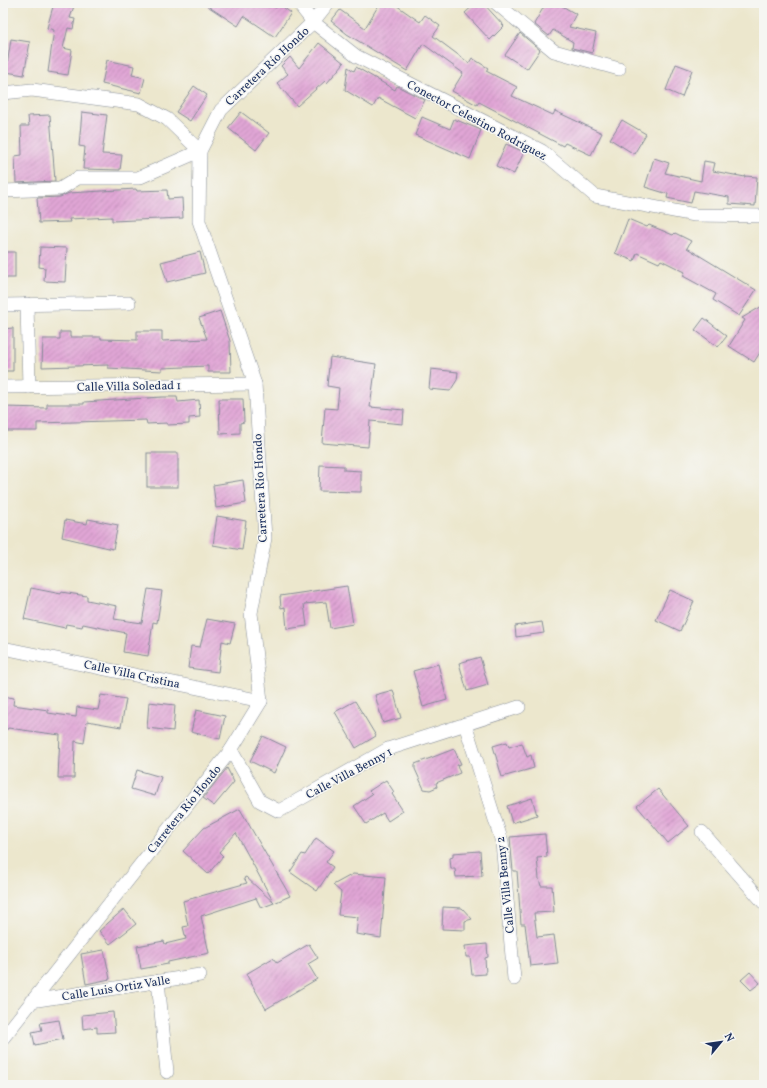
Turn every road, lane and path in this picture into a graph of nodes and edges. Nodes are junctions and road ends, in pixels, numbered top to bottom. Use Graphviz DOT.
graph roads {
  1 [pos="298,3"];
  2 [pos="328,3"];
  3 [pos="496,3"];
  4 [pos="313,22"];
  5 [pos="619,69"];
  6 [pos="3,92"];
  7 [pos="200,151"];
  8 [pos="3,191"];
  9 [pos="764,216"];
  10 [pos="129,303"];
  11 [pos="27,304"];
  12 [pos="3,305"];
  13 [pos="255,384"];
  14 [pos="3,387"];
  15 [pos="29,387"];
  16 [pos="3,648"];
  17 [pos="261,701"];
  18 [pos="520,707"];
  19 [pos="465,724"];
  20 [pos="231,750"];
  21 [pos="702,832"];
  22 [pos="764,903"];
  23 [pos="200,975"];
  24 [pos="514,979"];
  25 [pos="158,981"];
  26 [pos="31,1001"];
  27 [pos="3,1038"];
  28 [pos="168,1072"];
  1 -- 4 [label="street, Conector Celestino Rodríguez"];
  2 -- 4 [label="street, Carretera Río Hondo"];
  3 -- 5 [label="street"];
  4 -- 7 [label="street, Carretera Río Hondo"];
  4 -- 9 [label="street, Conector Celestino Rodríguez"];
  6 -- 7 [label="street"];
  7 -- 8 [label="street"];
  7 -- 13 [label="street, Carretera Río Hondo"];
  10 -- 11 [label="street"];
  11 -- 12 [label="street"];
  11 -- 15 [label="street"];
  13 -- 15 [label="street, Calle Villa Soledad 1"];
  13 -- 17 [label="street, Carretera Río Hondo"];
  14 -- 15 [label="street, Calle Villa Soledad 1"];
  16 -- 17 [label="street, Calle Villa Cristina"];
  17 -- 20 [label="street, Carretera Río Hondo"];
  18 -- 19 [label="street, Calle Villa Benny 1"];
  19 -- 20 [label="street, Calle Villa Benny 1"];
  19 -- 24 [label="street, Calle Villa Benny 2"];
  20 -- 26 [label="street, Carretera Río Hondo"];
  21 -- 22 [label="street"];
  23 -- 25 [label="street, Calle Luis Ortiz Valle"];
  25 -- 26 [label="street, Calle Luis Ortiz Valle"];
  25 -- 28 [label="street"];
  26 -- 27 [label="street, Carretera Río Hondo"];
}
